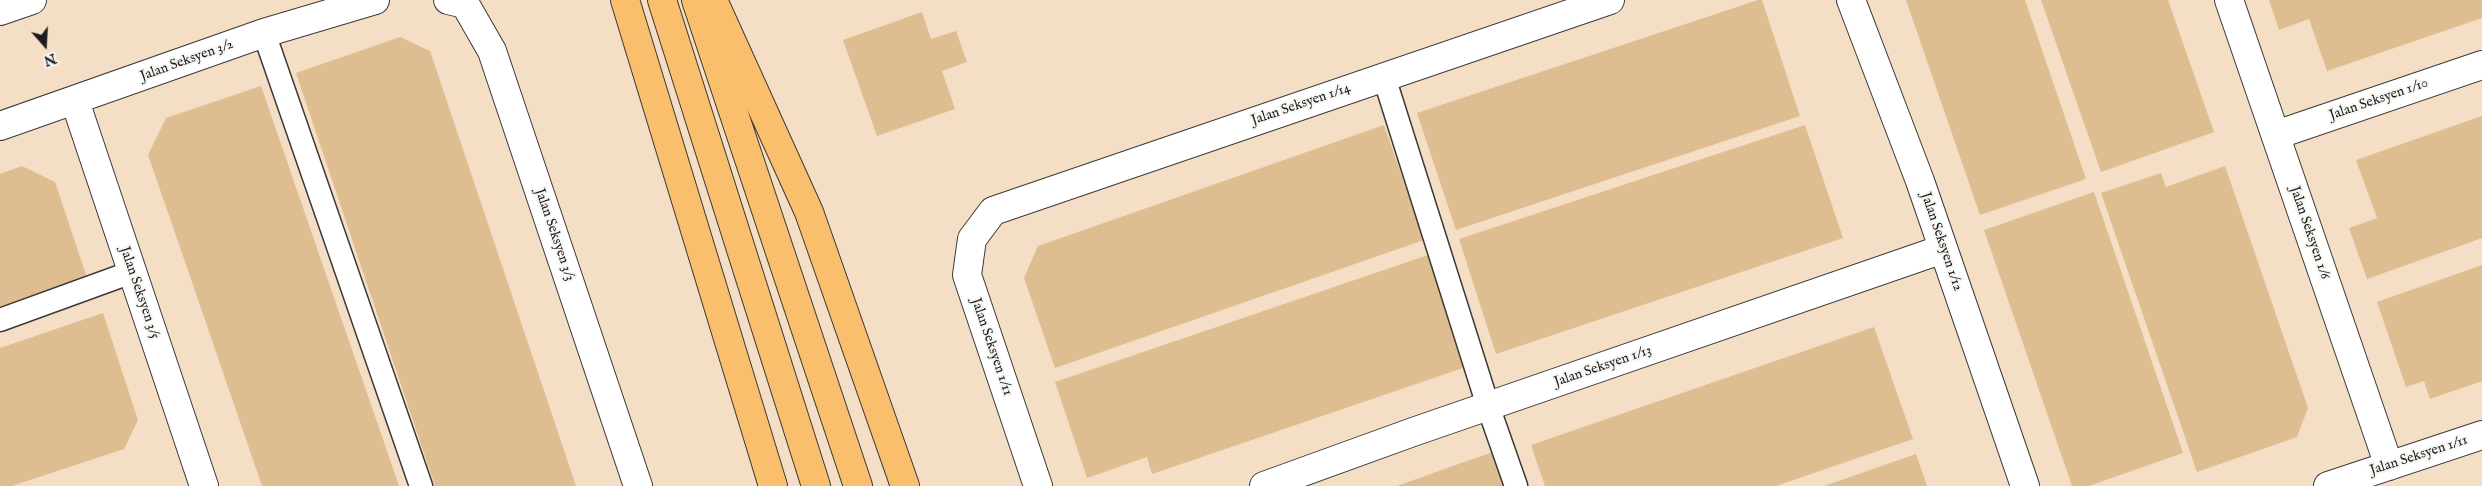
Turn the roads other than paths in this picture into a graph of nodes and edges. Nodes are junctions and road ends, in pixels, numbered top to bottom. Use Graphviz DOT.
graph roads {
  1 [pos="32,0"];
  2 [pos="375,0"];
  3 [pos="448,0"];
  4 [pos="625,0"];
  5 [pos="662,0"];
  6 [pos="696,0"];
  7 [pos="713,0"];
  8 [pos="1610,0"];
  9 [pos="1851,0"];
  10 [pos="2229,0"];
  11 [pos="0,11"];
  12 [pos="264,33"];
  13 [pos="2482,65"];
  14 [pos="1384,77"];
  15 [pos="75,101"];
  16 [pos="0,126"];
  17 [pos="2276,135"];
  18 [pos="993,211"];
  19 [pos="1943,250"];
  20 [pos="132,272"];
  21 [pos="0,320"];
  22 [pos="1488,406"];
  23 [pos="2482,435"];
  24 [pos="2389,466"];
  25 [pos="196,484"];
  26 [pos="421,486"];
  27 [pos="638,486"];
  28 [pos="773,486"];
  29 [pos="816,486"];
  30 [pos="858,486"];
  31 [pos="904,486"];
  32 [pos="1038,486"];
  33 [pos="1264,486"];
  34 [pos="1516,486"];
  35 [pos="2025,486"];
  36 [pos="2328,486"];
  1 -- 11 [label="street"];
  2 -- 12 [label="street, Jalan Seksyen 3/2"];
  3 -- 27 [label="street, Jalan Seksyen 3/3"];
  4 -- 28 [label="highway"];
  5 -- 29 [label="highway"];
  6 -- 30 [label="highway"];
  7 -- 31 [label="highway"];
  8 -- 14 [label="street, Jalan Seksyen 1/14"];
  9 -- 19 [label="street, Jalan Seksyen 1/12"];
  10 -- 17 [label="street, Jalan Seksyen 1/6"];
  12 -- 15 [label="street, Jalan Seksyen 3/2"];
  12 -- 26 [label="lane"];
  13 -- 17 [label="street, Jalan Seksyen 1/10"];
  14 -- 18 [label="street, Jalan Seksyen 1/14"];
  14 -- 22 [label="lane"];
  15 -- 16 [label="street, Jalan Seksyen 3/2"];
  15 -- 20 [label="street, Jalan Seksyen 3/5"];
  17 -- 24 [label="street, Jalan Seksyen 1/6"];
  18 -- 32 [label="street, Jalan Seksyen 1/11"];
  19 -- 22 [label="street, Jalan Seksyen 1/13"];
  19 -- 35 [label="street, Jalan Seksyen 1/12"];
  20 -- 21 [label="lane"];
  20 -- 25 [label="street, Jalan Seksyen 3/5"];
  22 -- 33 [label="street, Jalan Seksyen 1/13"];
  22 -- 34 [label="lane"];
  23 -- 24 [label="street, Jalan Seksyen 1/11"];
  24 -- 36 [label="street, Jalan Seksyen 1/11"];
}
